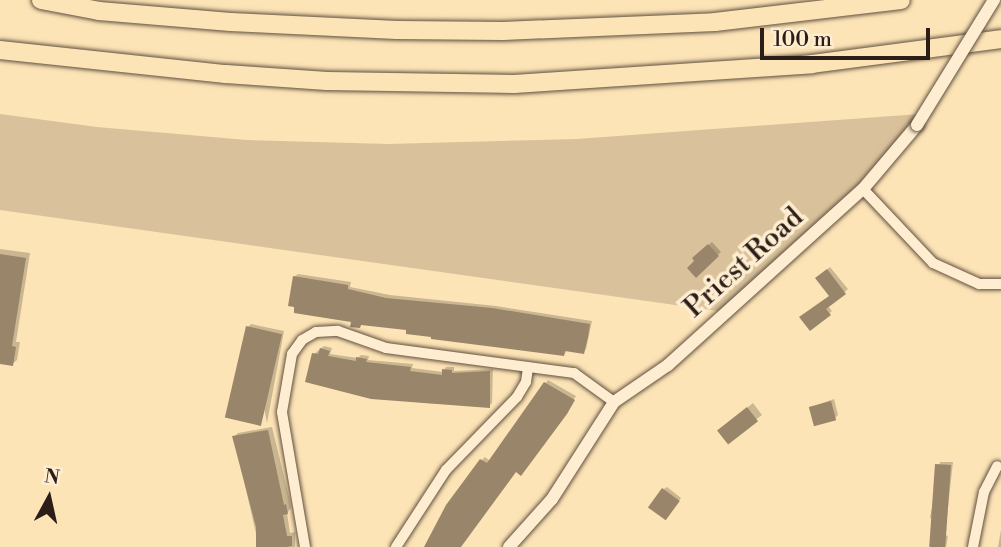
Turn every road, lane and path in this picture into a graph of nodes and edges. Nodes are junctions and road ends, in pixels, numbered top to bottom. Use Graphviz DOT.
graph roads {
  1 [pos="41,0"];
  2 [pos="59,0"];
  3 [pos="901,0"];
  4 [pos="994,0"];
  5 [pos="99,11"];
  6 [pos="1001,39"];
  7 [pos="0,43"];
  8 [pos="0,50"];
  9 [pos="116,63"];
  10 [pos="863,189"];
  11 [pos="1001,284"];
  12 [pos="528,366"];
  13 [pos="614,402"];
  14 [pos="997,466"];
  15 [pos="305,547"];
  16 [pos="396,547"];
  17 [pos="509,547"];
  18 [pos="973,547"];
  1 -- 5 [label="highway"];
  2 -- 5 [label="highway"];
  3 -- 5 [label="highway"];
  4 -- 10 [label="street, Priest Road, bridge"];
  6 -- 9 [label="highway"];
  7 -- 9 [label="highway"];
  8 -- 9 [label="highway"];
  10 -- 11 [label="street"];
  10 -- 13 [label="street, Priest Road"];
  12 -- 13 [label="street"];
  12 -- 15 [label="street"];
  12 -- 16 [label="street"];
  13 -- 17 [label="street, Priest Road"];
  14 -- 18 [label="street"];
}
